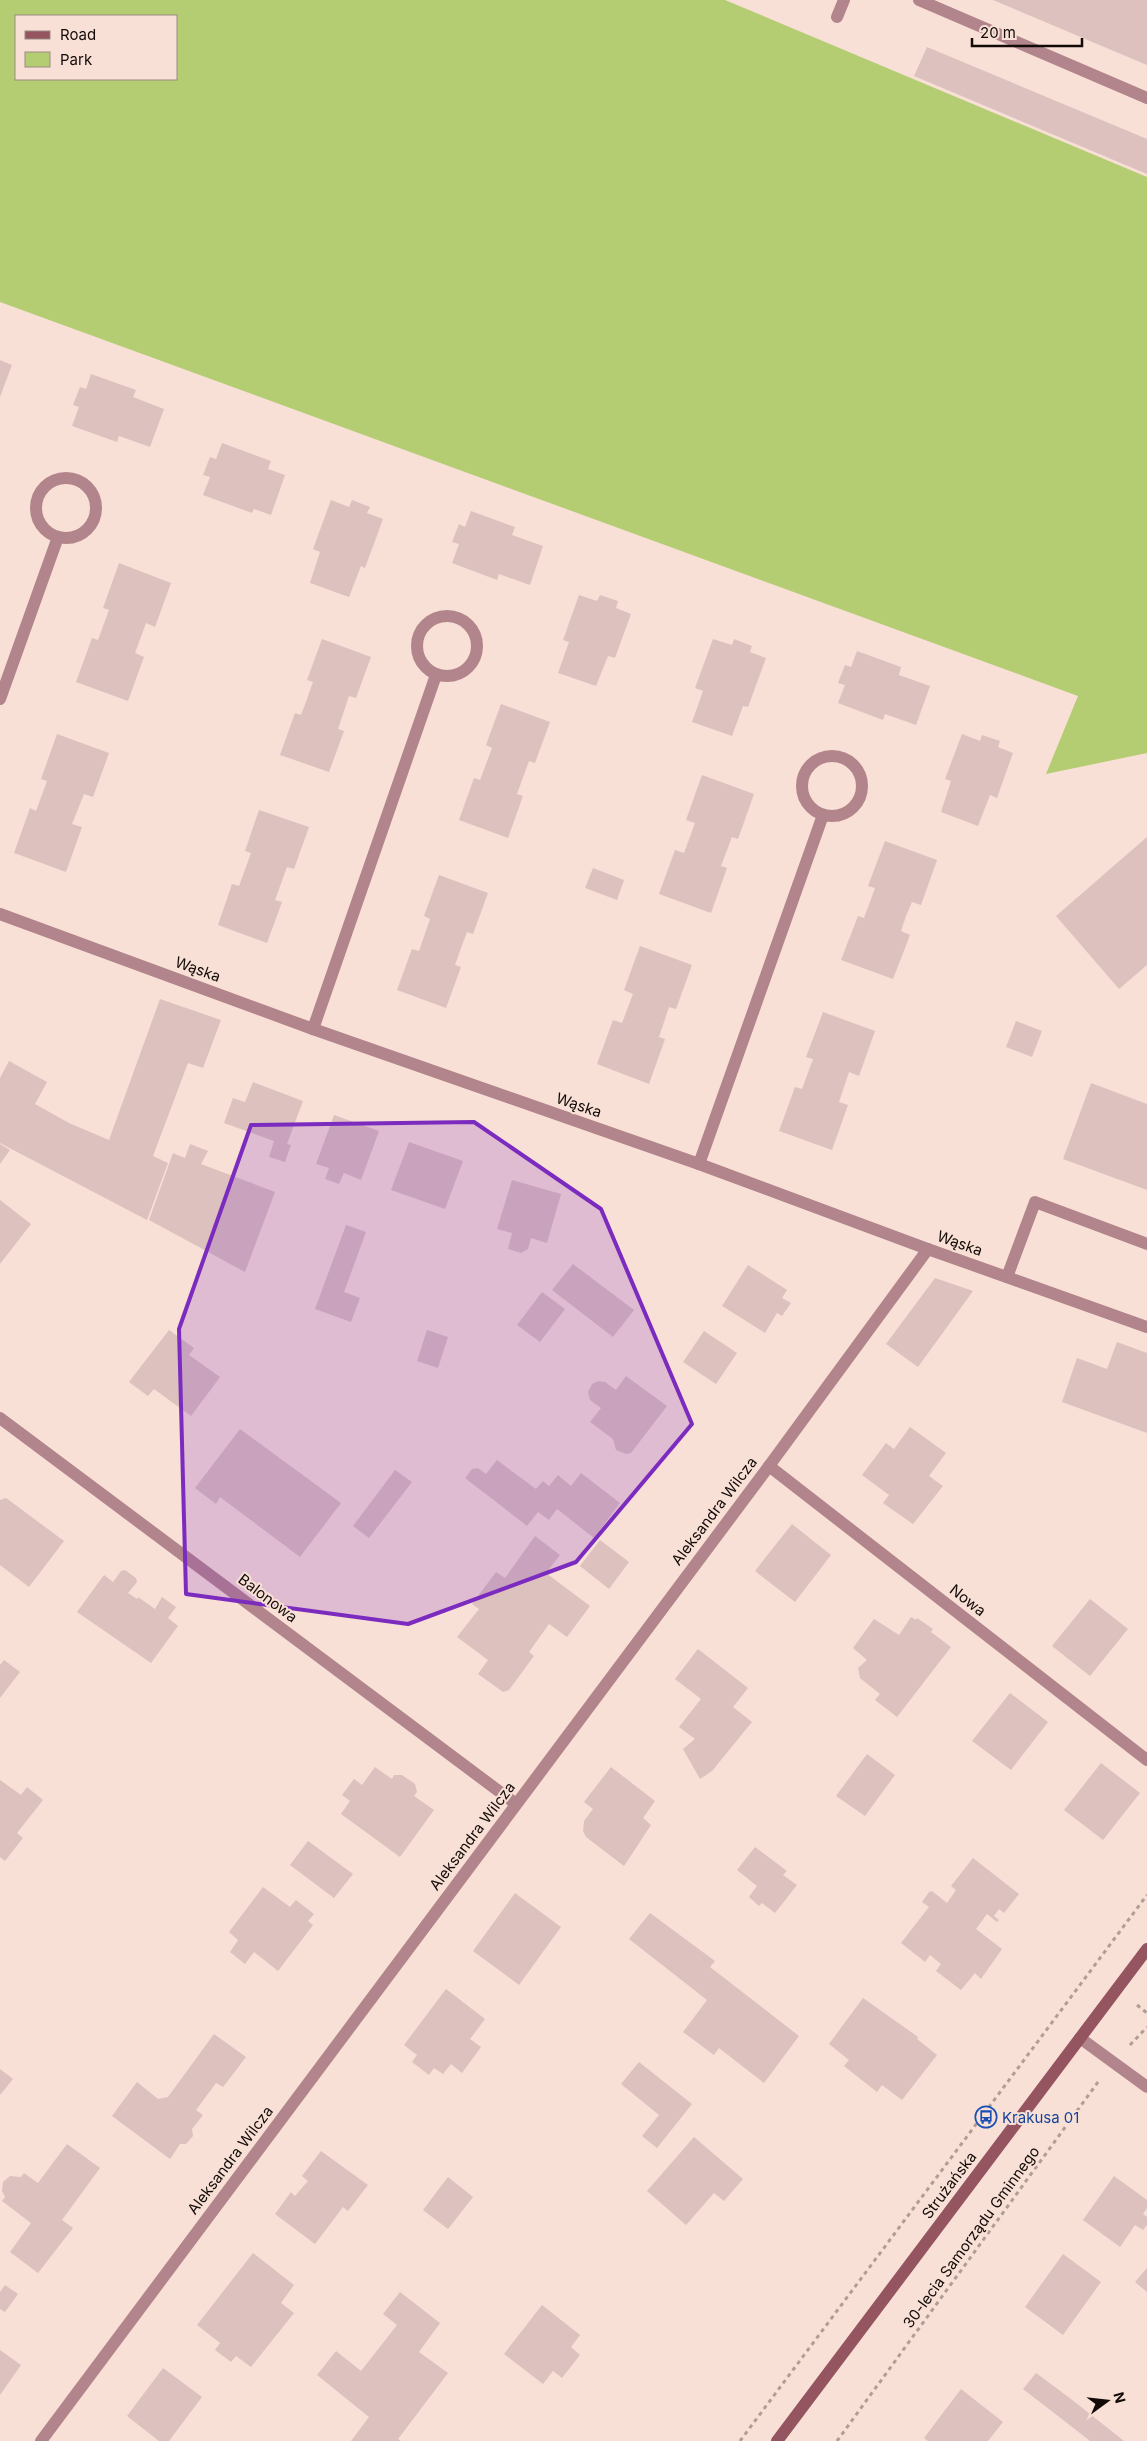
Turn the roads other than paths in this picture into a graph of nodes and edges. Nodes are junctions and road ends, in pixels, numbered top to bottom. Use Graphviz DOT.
graph roads {
  1 [pos="844,0"];
  2 [pos="919,0"];
  3 [pos="837,17"];
  4 [pos="1147,98"];
  5 [pos="58,537"];
  6 [pos="436,675"];
  7 [pos="0,700"];
  8 [pos="823,815"];
  9 [pos="0,914"];
  10 [pos="312,1029"];
  11 [pos="699,1164"];
  12 [pos="1147,1244"];
  13 [pos="928,1249"];
  14 [pos="1007,1277"];
  15 [pos="1147,1327"];
  16 [pos="0,1418"];
  17 [pos="769,1466"];
  18 [pos="1147,1760"];
  19 [pos="516,1804"];
  20 [pos="1147,1949"];
  21 [pos="1080,2038"];
  22 [pos="1147,2087"];
  23 [pos="41,2441"];
  24 [pos="777,2441"];
  1 -- 3 [label="street"];
  2 -- 4 [label="street"];
  5 -- 5 [label="street"];
  5 -- 7 [label="street"];
  6 -- 6 [label="street"];
  6 -- 10 [label="street"];
  8 -- 8 [label="street"];
  8 -- 11 [label="street"];
  9 -- 10 [label="street, Wąska"];
  10 -- 11 [label="street, Wąska"];
  11 -- 13 [label="street, Wąska"];
  12 -- 14 [label="street"];
  13 -- 14 [label="street, Wąska"];
  13 -- 17 [label="street, Aleksandra Wilcza"];
  14 -- 15 [label="street, Wąska"];
  16 -- 19 [label="street, Balonowa"];
  17 -- 18 [label="street, Nowa"];
  17 -- 19 [label="street, Aleksandra Wilcza"];
  19 -- 23 [label="street, Aleksandra Wilcza"];
  20 -- 21 [label="main road, Strużańska"];
  21 -- 22 [label="street"];
  21 -- 24 [label="main road, Strużańska"];
}
